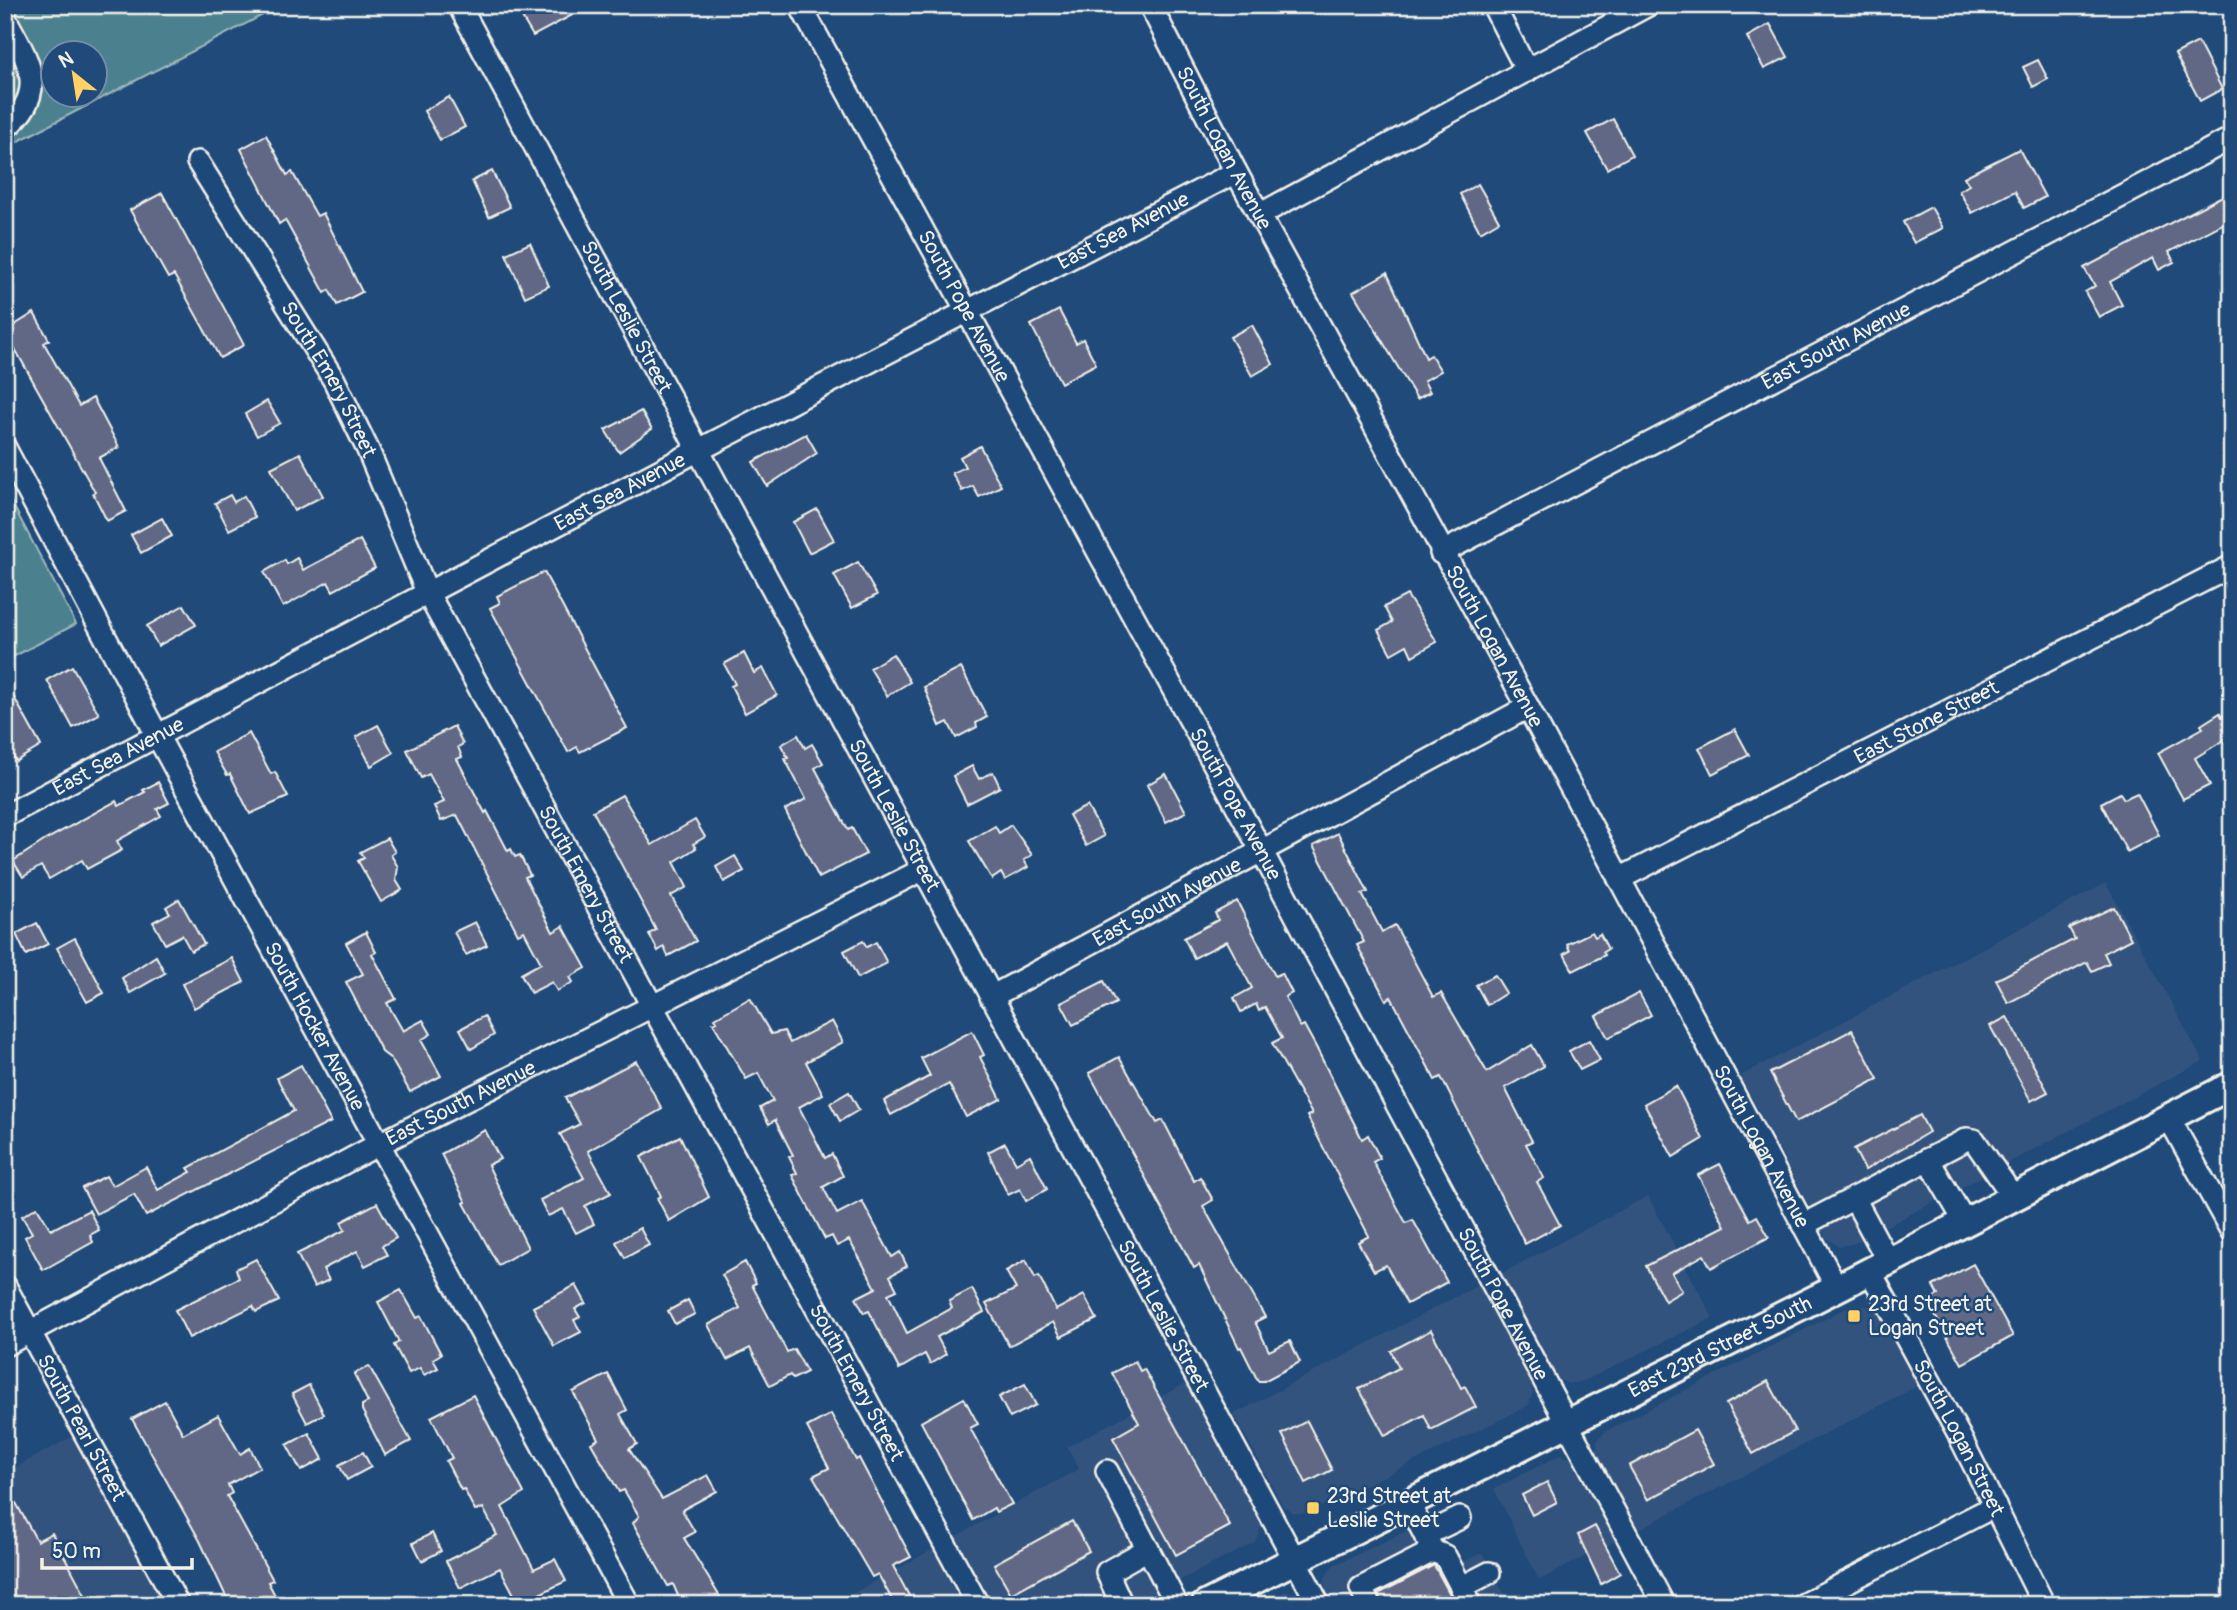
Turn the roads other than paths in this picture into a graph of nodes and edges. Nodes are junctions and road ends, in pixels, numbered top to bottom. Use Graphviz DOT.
graph roads {
  1 [pos="459,5"];
  2 [pos="800,5"];
  3 [pos="1150,5"];
  4 [pos="1493,5"];
  5 [pos="1648,5"];
  6 [pos="5,18"];
  7 [pos="1527,71"];
  8 [pos="5,128"];
  9 [pos="2232,138"];
  10 [pos="198,162"];
  11 [pos="1236,172"];
  12 [pos="1259,215"];
  13 [pos="967,312"];
  14 [pos="5,448"];
  15 [pos="696,451"];
  16 [pos="1441,552"];
  17 [pos="2232,566"];
  18 [pos="427,593"];
  19 [pos="1528,708"];
  20 [pos="157,735"];
  21 [pos="5,816"];
  22 [pos="1261,850"];
  23 [pos="922,870"];
  24 [pos="1619,879"];
  25 [pos="990,997"];
  26 [pos="651,1007"];
  27 [pos="2232,1085"];
  28 [pos="2169,1118"];
  29 [pos="379,1144"];
  30 [pos="1928,1160"];
  31 [pos="1854,1198"];
  32 [pos="2014,1198"];
  33 [pos="1965,1222"];
  34 [pos="1803,1225"];
  35 [pos="2232,1232"];
  36 [pos="1879,1266"];
  37 [pos="5,1286"];
  38 [pos="1837,1288"];
  39 [pos="30,1332"];
  40 [pos="5,1345"];
  41 [pos="1565,1423"];
  42 [pos="1107,1471"];
  43 [pos="1408,1502"];
  44 [pos="1995,1506"];
  45 [pos="1460,1518"];
  46 [pos="1429,1543"];
  47 [pos="1149,1549"];
  48 [pos="1294,1559"];
  49 [pos="1489,1573"];
  50 [pos="1463,1596"];
  51 [pos="178,1605"];
  52 [pos="629,1605"];
  53 [pos="978,1605"];
  54 [pos="1122,1605"];
  55 [pos="1177,1605"];
  56 [pos="1205,1605"];
  57 [pos="1318,1605"];
  58 [pos="1369,1605"];
  59 [pos="1664,1605"];
  60 [pos="1802,1605"];
  61 [pos="2044,1605"];
  1 -- 15 [label="street, South Leslie Street"];
  2 -- 13 [label="street, South Pope Avenue"];
  3 -- 11 [label="street, South Logan Avenue"];
  4 -- 7 [label="street"];
  5 -- 7 [label="street"];
  6 -- 8 [label="street"];
  7 -- 12 [label="street"];
  9 -- 16 [label="street, East South Avenue"];
  10 -- 18 [label="street, South Emery Street"];
  11 -- 12 [label="street, South Logan Avenue"];
  11 -- 13 [label="street, East Sea Avenue"];
  12 -- 16 [label="street, South Logan Avenue"];
  13 -- 15 [label="street, East Sea Avenue"];
  13 -- 22 [label="street, South Pope Avenue"];
  14 -- 20 [label="street, South Hocker Avenue"];
  15 -- 18 [label="street, East Sea Avenue"];
  15 -- 23 [label="street, South Leslie Street"];
  16 -- 19 [label="street, South Logan Avenue"];
  17 -- 24 [label="street, East Stone Street"];
  18 -- 20 [label="street, East Sea Avenue"];
  18 -- 26 [label="street, South Emery Street"];
  19 -- 22 [label="street, East South Avenue"];
  19 -- 24 [label="street, South Logan Avenue"];
  20 -- 21 [label="street, East Sea Avenue"];
  20 -- 29 [label="street, South Hocker Avenue"];
  22 -- 25 [label="street, East South Avenue"];
  22 -- 41 [label="street, South Pope Avenue"];
  23 -- 25 [label="street, South Leslie Street"];
  23 -- 26 [label="street, East South Avenue"];
  24 -- 34 [label="street, South Logan Avenue"];
  25 -- 48 [label="street, South Leslie Street"];
  26 -- 29 [label="street, East South Avenue"];
  26 -- 53 [label="street, South Emery Street"];
  27 -- 28 [label="main road, East 23rd Street South"];
  28 -- 32 [label="main road, East 23rd Street South"];
  28 -- 35 [label="street"];
  29 -- 39 [label="street, East South Avenue"];
  29 -- 52 [label="street, South Hocker Avenue"];
  30 -- 31 [label="street"];
  30 -- 32 [label="street"];
  30 -- 33 [label="street"];
  31 -- 34 [label="street"];
  31 -- 36 [label="street, South Logan Street"];
  32 -- 33 [label="main road, East 23rd Street South"];
  33 -- 36 [label="main road, East 23rd Street South"];
  34 -- 38 [label="street, South Logan Avenue"];
  36 -- 38 [label="main road, East 23rd Street South"];
  36 -- 44 [label="street, South Logan Street"];
  37 -- 39 [label="street, South Pearl Street"];
  38 -- 41 [label="main road, East 23rd Street South"];
  39 -- 40 [label="street, East South Avenue"];
  39 -- 51 [label="street, South Pearl Street"];
  41 -- 43 [label="main road, East 23rd Street South"];
  41 -- 59 [label="street, South Pope Avenue"];
  42 -- 47 [label="street"];
  43 -- 46 [label="street"];
  43 -- 48 [label="main road, East 23rd Street South"];
  44 -- 60 [label="street"];
  44 -- 61 [label="street, South Logan Street"];
  45 -- 46 [label="street"];
  46 -- 50 [label="street"];
  46 -- 58 [label="street"];
  47 -- 54 [label="street"];
  47 -- 55 [label="street"];
  48 -- 56 [label="main road, East 23rd Street South"];
  48 -- 57 [label="street, South Leslie Street"];
  49 -- 50 [label="street"];
}
